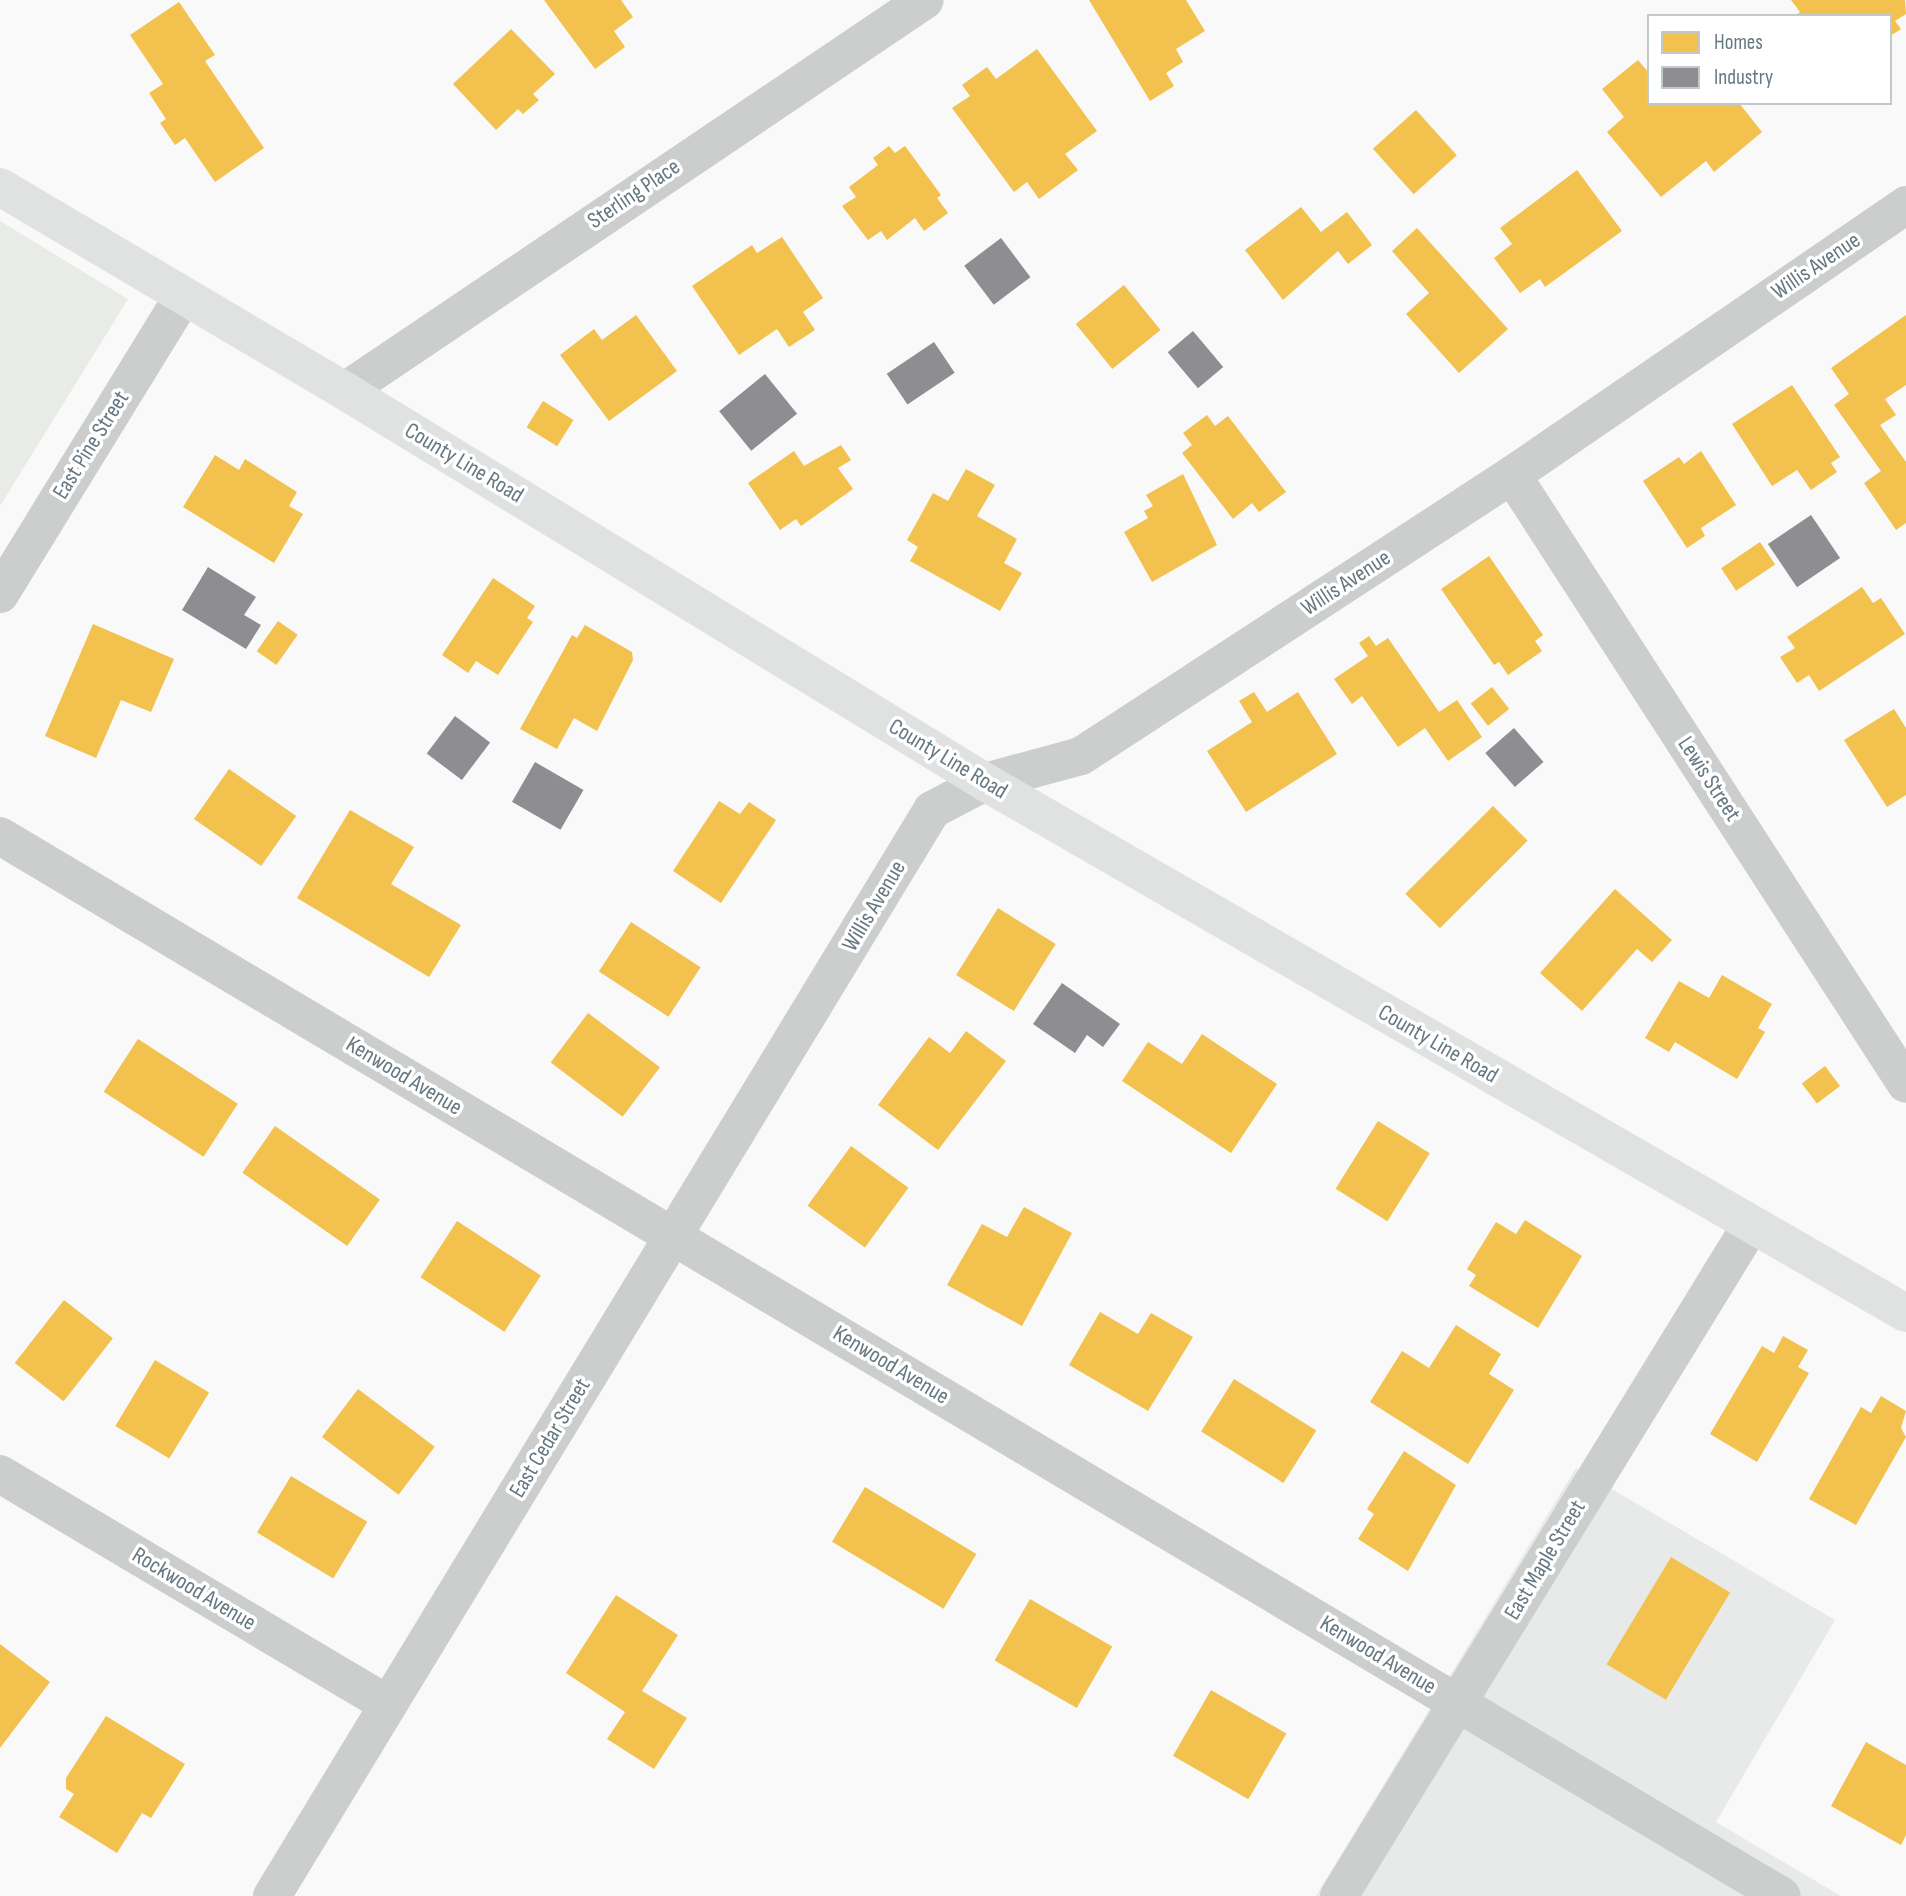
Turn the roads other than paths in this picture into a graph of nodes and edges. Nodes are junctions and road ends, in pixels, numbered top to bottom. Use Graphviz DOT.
graph roads {
  1 [pos="925,0"];
  2 [pos="0,187"];
  3 [pos="1906,205"];
  4 [pos="183,297"];
  5 [pos="345,391"];
  6 [pos="1512,474"];
  7 [pos="0,594"];
  8 [pos="985,782"];
  9 [pos="0,836"];
  10 [pos="828,981"];
  11 [pos="1906,1084"];
  12 [pos="1751,1225"];
  13 [pos="674,1236"];
  14 [pos="1906,1313"];
  15 [pos="0,1474"];
  16 [pos="1458,1703"];
  17 [pos="387,1704"];
  18 [pos="272,1896"];
  19 [pos="1339,1896"];
  20 [pos="1782,1896"];
  1 -- 5 [label="street, Sterling Place"];
  2 -- 4 [label="main road, County Line Road"];
  3 -- 6 [label="street, Willis Avenue"];
  4 -- 5 [label="main road, County Line Road"];
  4 -- 7 [label="street, East Pine Street"];
  5 -- 8 [label="main road, County Line Road"];
  6 -- 8 [label="street, Willis Avenue"];
  6 -- 11 [label="street, Lewis Street"];
  8 -- 10 [label="street, Willis Avenue"];
  8 -- 12 [label="main road, County Line Road"];
  9 -- 13 [label="street, Kenwood Avenue"];
  10 -- 13 [label="street, East Cedar Street"];
  12 -- 14 [label="main road, County Line Road"];
  12 -- 16 [label="street, East Maple Street"];
  13 -- 16 [label="street, Kenwood Avenue"];
  13 -- 17 [label="street, East Cedar Street"];
  15 -- 17 [label="street, Rockwood Avenue"];
  16 -- 19 [label="street, East Maple Street"];
  16 -- 20 [label="street, Kenwood Avenue"];
  17 -- 18 [label="street, East Cedar Street"];
}
